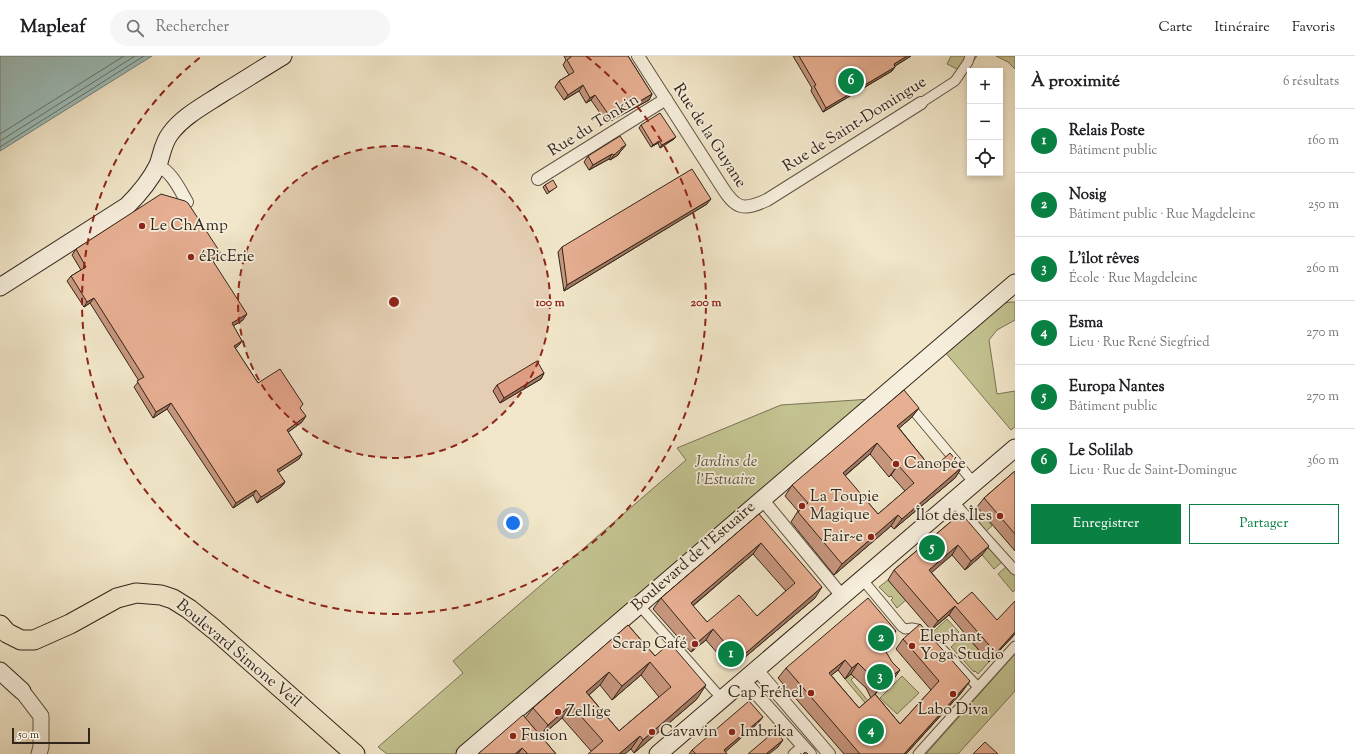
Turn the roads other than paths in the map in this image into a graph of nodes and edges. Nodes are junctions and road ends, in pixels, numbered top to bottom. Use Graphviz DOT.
graph roads {
  1 [pos="283,56"];
  2 [pos="638,56"];
  3 [pos="970,56"];
  4 [pos="666,99"];
  5 [pos="921,103"];
  6 [pos="157,165"];
  7 [pos="538,179"];
  8 [pos="187,202"];
  9 [pos="745,206"];
  10 [pos="1015,283"];
  11 [pos="0,287"];
  12 [pos="898,393"];
  13 [pos="1015,448"];
  14 [pos="974,483"];
  15 [pos="762,499"];
  16 [pos="953,501"];
  17 [pos="1015,570"];
  18 [pos="862,579"];
  19 [pos="842,596"];
  20 [pos="639,605"];
  21 [pos="0,624"];
  22 [pos="1015,646"];
  23 [pos="0,671"];
  24 [pos="750,675"];
  25 [pos="978,688"];
  26 [pos="22,691"];
  27 [pos="722,699"];
  28 [pos="815,736"];
  29 [pos="806,750"];
  30 [pos="39,754"];
  31 [pos="355,754"];
  32 [pos="465,754"];
  33 [pos="660,754"];
  34 [pos="793,754"];
  35 [pos="829,754"];
  36 [pos="918,754"];
  1 -- 6 [label="main road"];
  2 -- 4 [label="street, Rue de la Guyane"];
  3 -- 5 [label="street, Rue de Saint-Domingue"];
  4 -- 7 [label="street, Rue du Tonkin"];
  4 -- 9 [label="street, Rue de la Guyane"];
  5 -- 9 [label="street, Rue de Saint-Domingue"];
  6 -- 8 [label="street"];
  6 -- 11 [label="main road"];
  10 -- 12 [label="main road, Boulevard de l'Estuaire"];
  12 -- 14 [label="street"];
  12 -- 15 [label="main road, Boulevard de l'Estuaire"];
  13 -- 14 [label="main road"];
  14 -- 16 [label="main road"];
  15 -- 19 [label="street"];
  15 -- 20 [label="main road, Boulevard de l'Estuaire"];
  16 -- 17 [label="street"];
  16 -- 18 [label="main road"];
  18 -- 19 [label="main road"];
  18 -- 25 [label="street"];
  19 -- 24 [label="main road"];
  20 -- 27 [label="street"];
  20 -- 32 [label="main road, Boulevard de l'Estuaire"];
  21 -- 31 [label="main road, Boulevard Simone Veil"];
  22 -- 25 [label="street"];
  23 -- 26 [label="main road"];
  24 -- 27 [label="main road"];
  24 -- 28 [label="street"];
  24 -- 29 [label="street"];
  25 -- 36 [label="street"];
  26 -- 30 [label="street"];
  27 -- 33 [label="main road"];
  28 -- 29 [label="street"];
  28 -- 35 [label="street"];
  29 -- 34 [label="street"];
}
